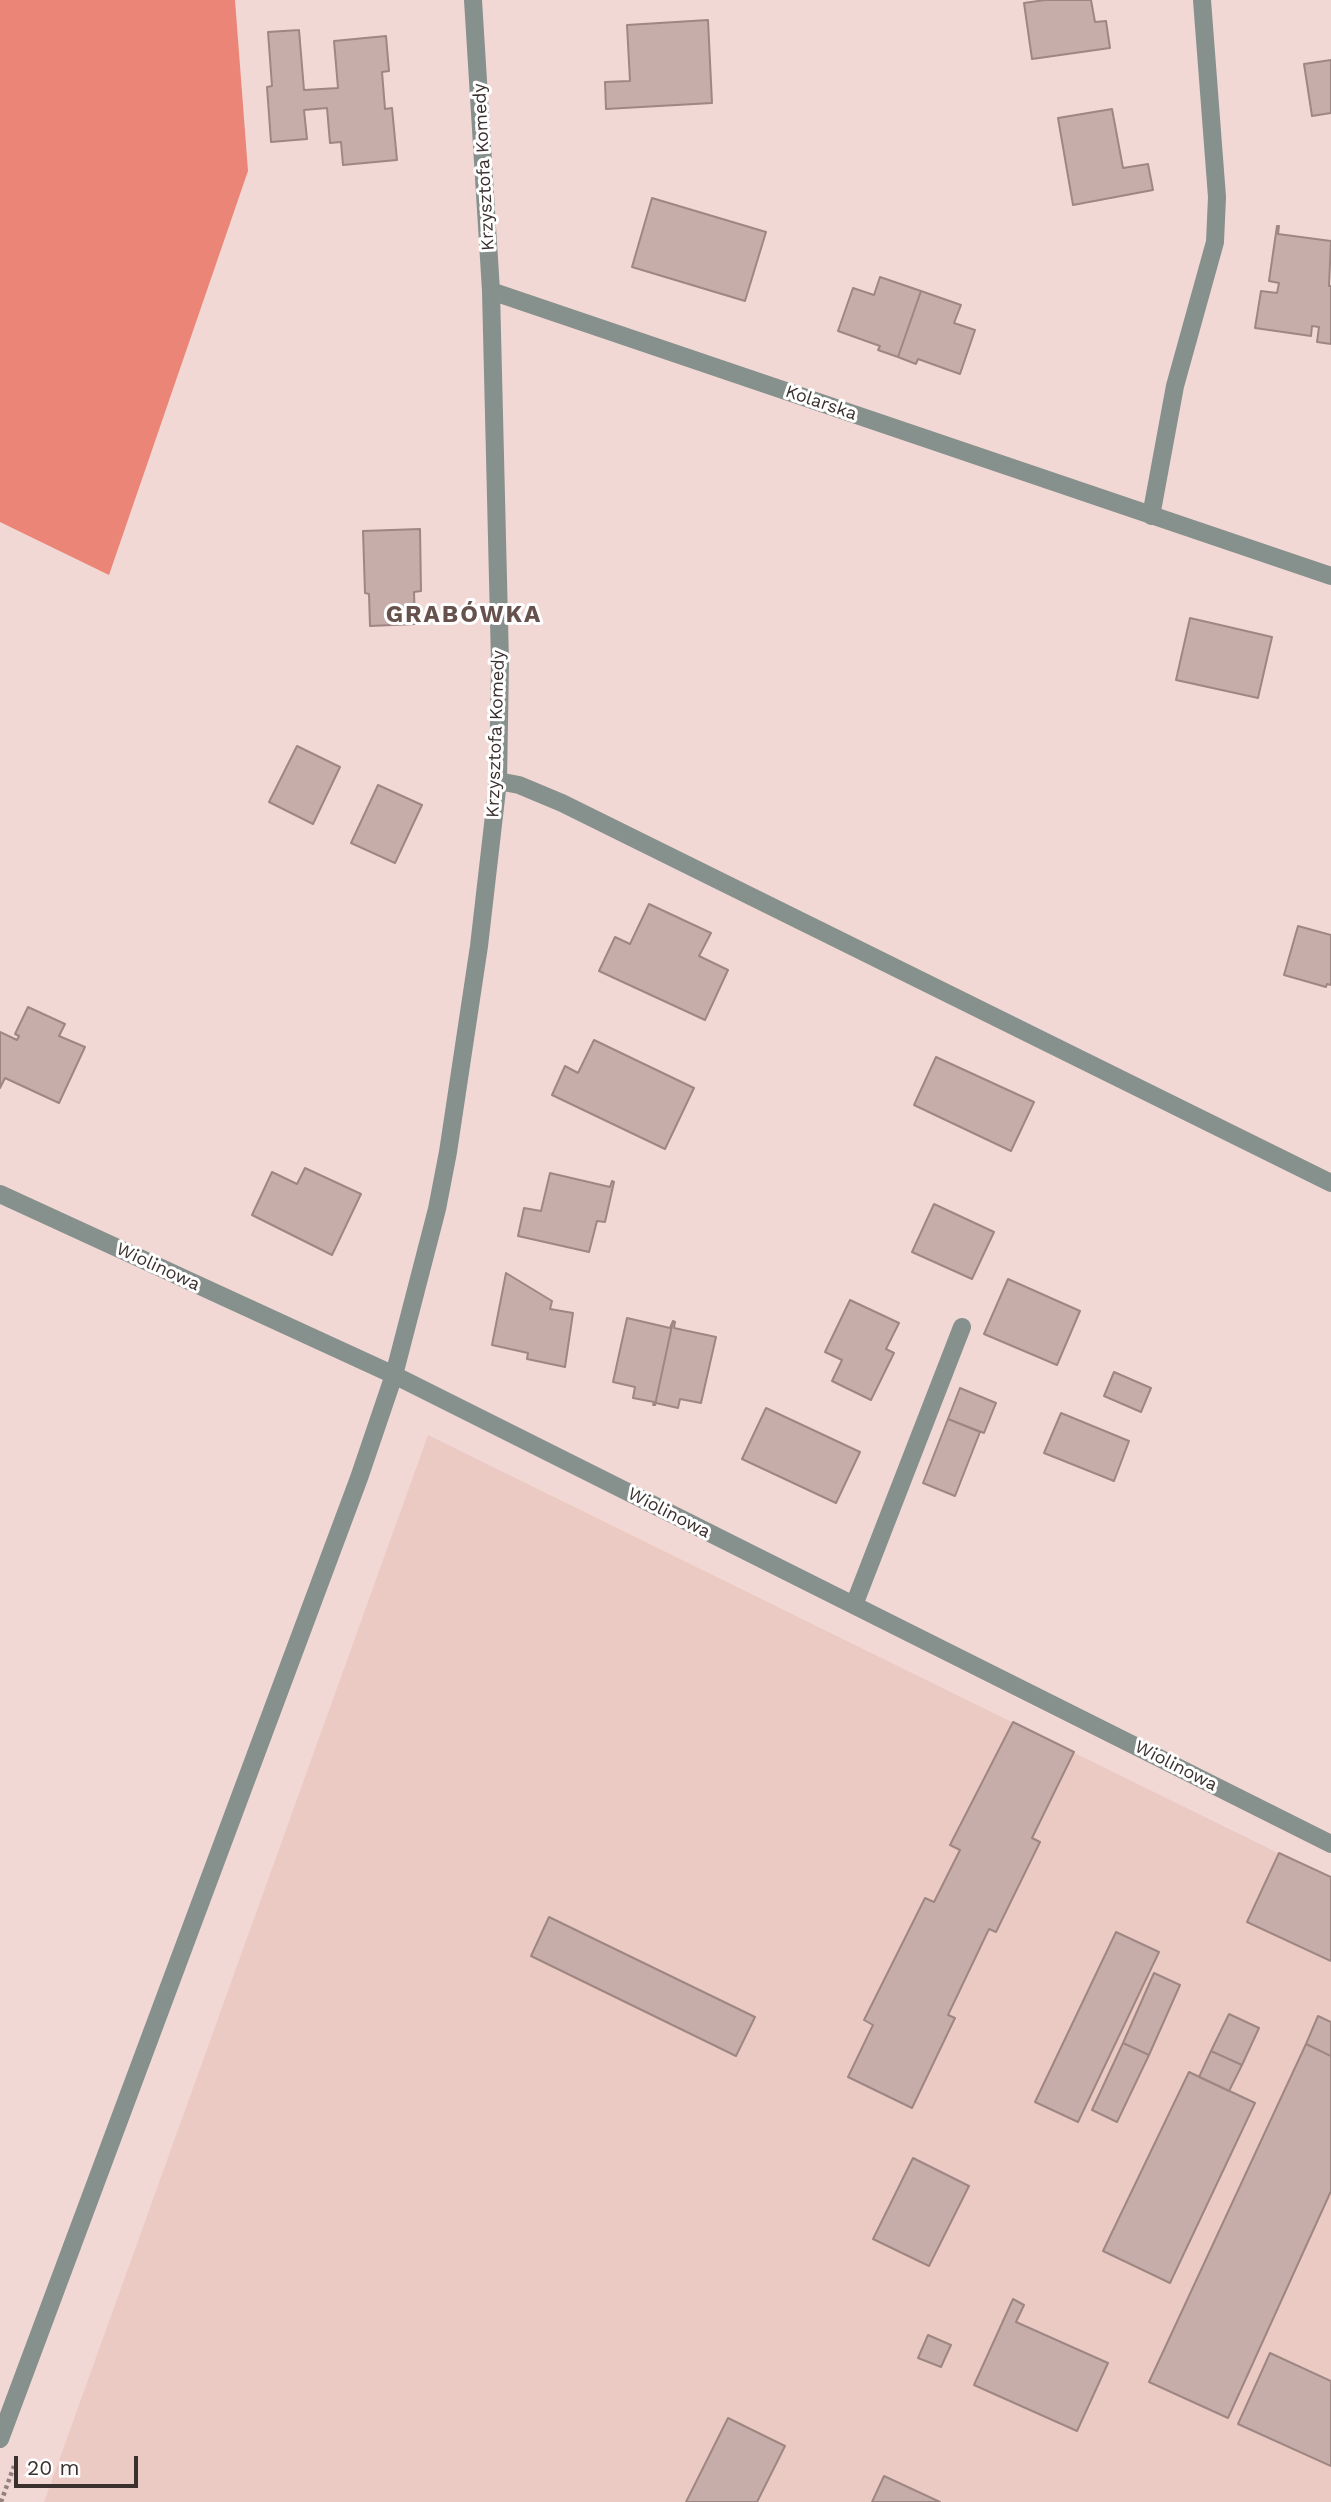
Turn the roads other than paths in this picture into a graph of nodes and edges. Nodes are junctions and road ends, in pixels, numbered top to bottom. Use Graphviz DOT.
graph roads {
  1 [pos="473,0"];
  2 [pos="1202,0"];
  3 [pos="491,291"];
  4 [pos="1151,516"];
  5 [pos="1331,576"];
  6 [pos="498,781"];
  7 [pos="1331,1183"];
  8 [pos="0,1194"];
  9 [pos="962,1327"];
  10 [pos="394,1375"];
  11 [pos="854,1605"];
  12 [pos="1331,1844"];
  13 [pos="0,2439"];
  1 -- 3 [label="street, Krzysztofa Komedy"];
  2 -- 4 [label="street"];
  3 -- 4 [label="street, Kolarska"];
  3 -- 6 [label="street, Krzysztofa Komedy"];
  4 -- 5 [label="street, Kolarska"];
  6 -- 7 [label="street"];
  6 -- 10 [label="street, Krzysztofa Komedy"];
  8 -- 10 [label="street, Wiolinowa"];
  9 -- 11 [label="street"];
  10 -- 11 [label="street, Wiolinowa"];
  10 -- 13 [label="street, Krzysztofa Komedy"];
  11 -- 12 [label="street, Wiolinowa"];
}
